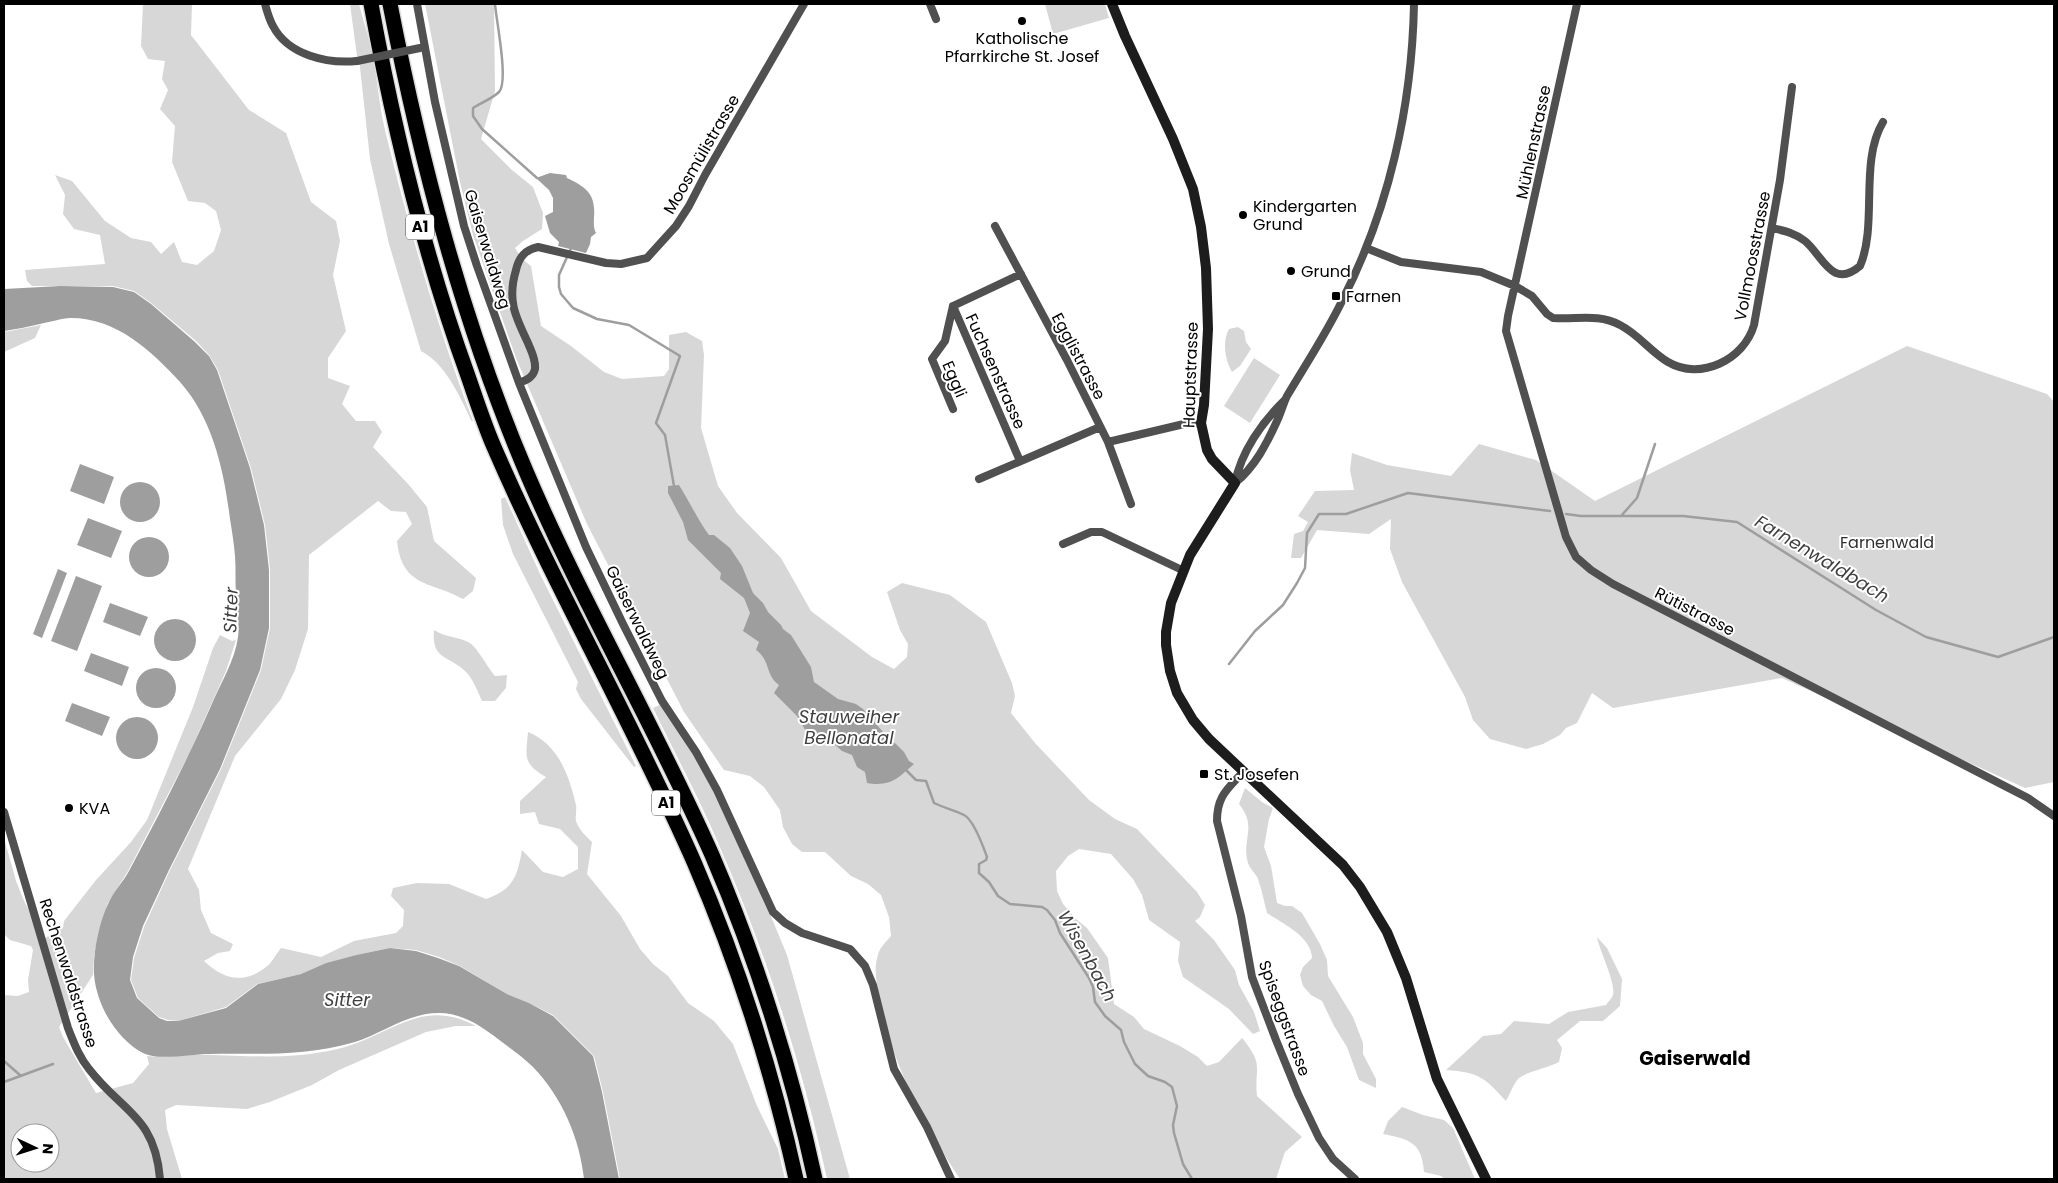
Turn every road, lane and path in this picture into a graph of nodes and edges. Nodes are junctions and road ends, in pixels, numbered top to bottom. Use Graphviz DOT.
graph roads {
  1 [pos="265,4"];
  2 [pos="371,4"];
  3 [pos="390,4"];
  4 [pos="417,4"];
  5 [pos="804,4"];
  6 [pos="930,4"];
  7 [pos="1112,4"];
  8 [pos="1414,4"];
  9 [pos="1578,4"];
  10 [pos="936,19"];
  11 [pos="422,48"];
  12 [pos="1792,87"];
  13 [pos="1883,122"];
  14 [pos="995,226"];
  15 [pos="1772,228"];
  16 [pos="1366,248"];
  17 [pos="1021,274"];
  18 [pos="1515,286"];
  19 [pos="953,306"];
  20 [pos="519,384"];
  21 [pos="1286,398"];
  22 [pos="953,409"];
  23 [pos="1200,423"];
  24 [pos="1100,427"];
  25 [pos="1108,442"];
  26 [pos="1020,461"];
  27 [pos="979,479"];
  28 [pos="1235,483"];
  29 [pos="1131,504"];
  30 [pos="1063,544"];
  31 [pos="1182,570"];
  32 [pos="1244,771"];
  33 [pos="4,812"];
  34 [pos="2054,816"];
  35 [pos="160,1179"];
  36 [pos="796,1179"];
  37 [pos="815,1179"];
  38 [pos="951,1179"];
  39 [pos="1354,1179"];
  40 [pos="1486,1179"];
  1 -- 11 [label="street, bridge"];
  2 -- 36 [label="highway, A1"];
  3 -- 37 [label="highway, A1"];
  4 -- 11 [label="street, Gaiserwaldweg"];
  5 -- 20 [label="street, Moosmülistrasse"];
  6 -- 10 [label="street"];
  7 -- 23 [label="street, Hauptstrasse"];
  8 -- 16 [label="street"];
  9 -- 18 [label="street, Mühlenstrasse"];
  11 -- 20 [label="street, Gaiserwaldweg"];
  12 -- 15 [label="street, Vollmoosstrasse"];
  13 -- 15 [label="street"];
  14 -- 17 [label="street, Egglistrasse"];
  15 -- 18 [label="street, Vollmoosstrasse"];
  16 -- 18 [label="street, Vollmoosstrasse"];
  16 -- 21 [label="street"];
  17 -- 19 [label="street, Fuchsenstrasse"];
  17 -- 24 [label="street, Egglistrasse"];
  18 -- 34 [label="street, Rütistrasse"];
  19 -- 22 [label="street, Eggli"];
  19 -- 26 [label="street, Fuchsenstrasse"];
  20 -- 38 [label="street, Gaiserwaldweg"];
  21 -- 28 [label="street"];
  21 -- 28 [label="street"];
  23 -- 25 [label="street"];
  23 -- 28 [label="street, Hauptstrasse"];
  24 -- 25 [label="street, Egglistrasse"];
  24 -- 26 [label="street"];
  25 -- 29 [label="street, Egglistrasse"];
  26 -- 27 [label="street"];
  28 -- 31 [label="street"];
  30 -- 31 [label="street"];
  31 -- 32 [label="street"];
  32 -- 39 [label="street, Spiseggstrasse"];
  32 -- 40 [label="street"];
  33 -- 35 [label="street, Rechenwaldstrasse"];
}
